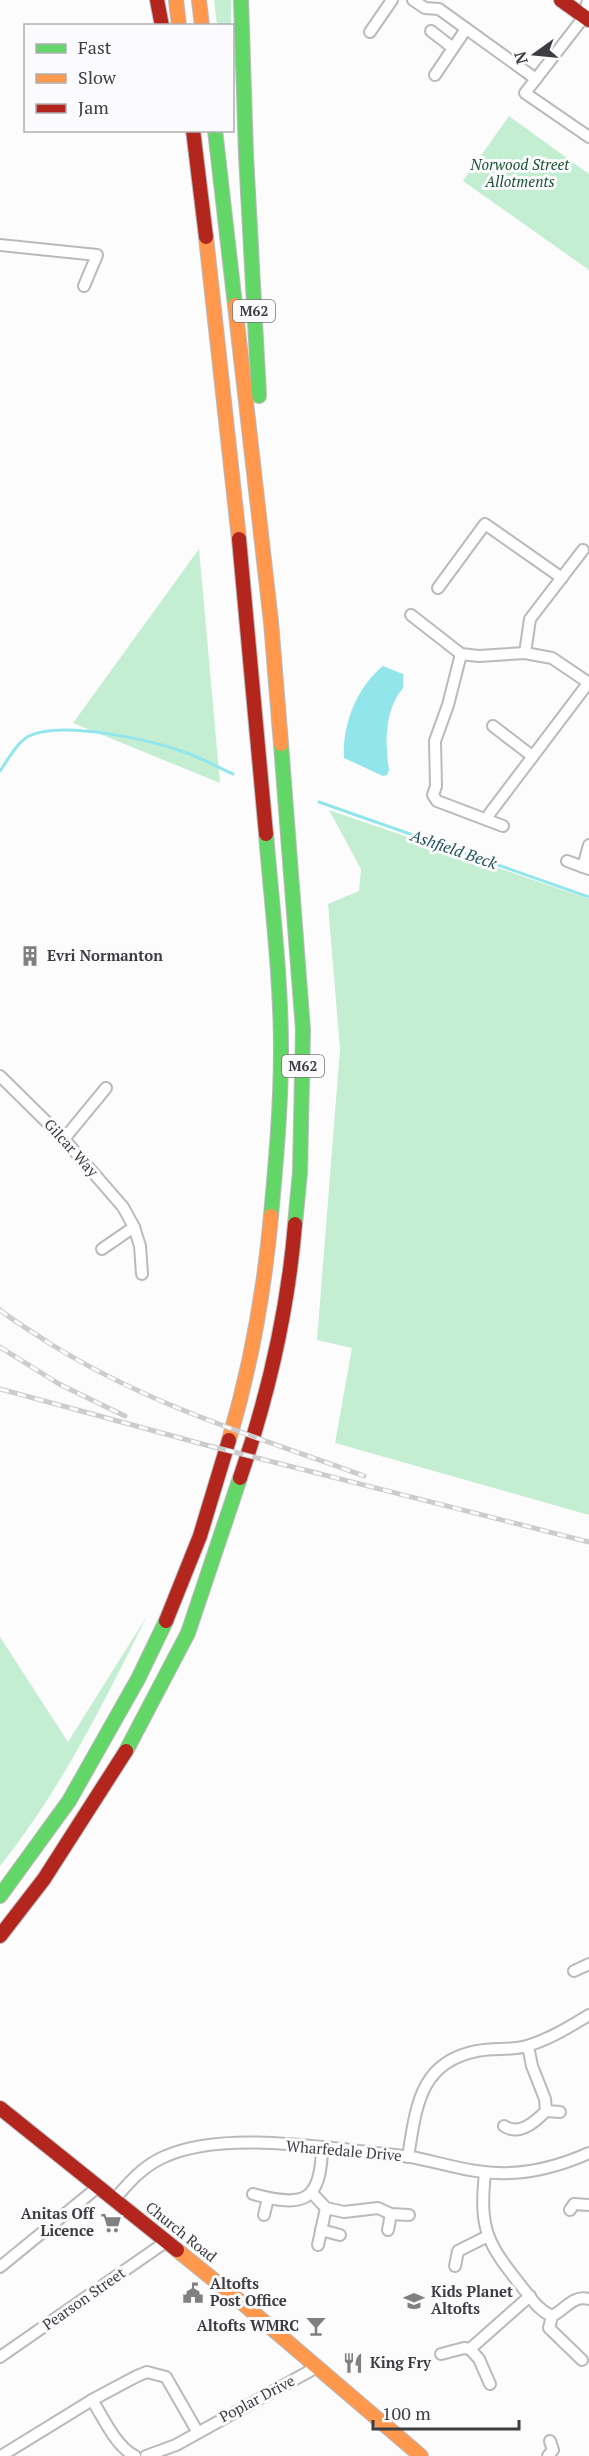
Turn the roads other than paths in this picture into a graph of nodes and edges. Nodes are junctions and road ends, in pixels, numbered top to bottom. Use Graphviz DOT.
graph roads {
  1 [pos="157,0"];
  2 [pos="176,0"];
  3 [pos="199,0"];
  4 [pos="240,0"];
  5 [pos="392,0"];
  6 [pos="413,0"];
  7 [pos="561,0"];
  8 [pos="588,0"];
  9 [pos="586,18"];
  10 [pos="162,24"];
  11 [pos="179,24"];
  12 [pos="202,24"];
  13 [pos="466,29"];
  14 [pos="431,31"];
  15 [pos="370,33"];
  16 [pos="453,48"];
  17 [pos="435,75"];
  18 [pos="536,79"];
  19 [pos="183,132"];
  20 [pos="193,132"];
  21 [pos="216,132"];
  22 [pos="589,137"];
  23 [pos="207,244"];
  24 [pos="0,245"];
  25 [pos="84,286"];
  26 [pos="583,550"];
  27 [pos="562,578"];
  28 [pos="438,588"];
  29 [pos="411,615"];
  30 [pos="271,622"];
  31 [pos="525,652"];
  32 [pos="461,654"];
  33 [pos="589,683"];
  34 [pos="493,726"];
  35 [pos="532,756"];
  36 [pos="487,820"];
  37 [pos="503,826"];
  38 [pos="589,845"];
  39 [pos="567,861"];
  40 [pos="586,868"];
  41 [pos="0,1076"];
  42 [pos="106,1088"];
  43 [pos="64,1138"];
  44 [pos="134,1227"];
  45 [pos="102,1249"];
  46 [pos="142,1274"];
  47 [pos="0,1896"];
  48 [pos="0,1936"];
  49 [pos="589,1964"];
  50 [pos="574,1971"];
  51 [pos="589,2014"];
  52 [pos="528,2046"];
  53 [pos="0,2108"];
  54 [pos="546,2111"];
  55 [pos="560,2112"];
  56 [pos="509,2133"];
  57 [pos="322,2147"];
  58 [pos="589,2153"];
  59 [pos="408,2157"];
  60 [pos="485,2172"];
  61 [pos="98,2187"];
  62 [pos="312,2193"];
  63 [pos="253,2194"];
  64 [pos="268,2198"];
  65 [pos="114,2200"];
  66 [pos="572,2204"];
  67 [pos="589,2205"];
  68 [pos="326,2208"];
  69 [pos="391,2214"];
  70 [pos="264,2215"];
  71 [pos="409,2216"];
  72 [pos="321,2230"];
  73 [pos="388,2230"];
  74 [pos="340,2235"];
  75 [pos="488,2236"];
  76 [pos="167,2241"];
  77 [pos="318,2245"];
  78 [pos="452,2260"];
  79 [pos="0,2267"];
  80 [pos="530,2296"];
  81 [pos="589,2299"];
  82 [pos="552,2316"];
  83 [pos="470,2349"];
  84 [pos="441,2354"];
  85 [pos="0,2357"];
  86 [pos="582,2360"];
  87 [pos="317,2367"];
  88 [pos="490,2384"];
  89 [pos="92,2400"];
  90 [pos="197,2431"];
  91 [pos="176,2445"];
  92 [pos="1,2456"];
  93 [pos="135,2456"];
  94 [pos="146,2456"];
  95 [pos="181,2456"];
  96 [pos="421,2456"];
  1 -- 10 [label="main road"];
  2 -- 11 [label="main road"];
  3 -- 12 [label="main road"];
  4 -- 30 [label="main road, M62"];
  5 -- 15 [label="street"];
  6 -- 13 [label="street"];
  7 -- 9 [label="main road"];
  8 -- 9 [label="street"];
  9 -- 18 [label="street"];
  13 -- 16 [label="street"];
  13 -- 18 [label="street"];
  14 -- 16 [label="street"];
  16 -- 17 [label="street"];
  18 -- 22 [label="street"];
  19 -- 23 [label="main road, M62"];
  20 -- 23 [label="main road, M62"];
  21 -- 30 [label="main road, M62"];
  23 -- 47 [label="main road, M62"];
  24 -- 25 [label="street"];
  26 -- 27 [label="street"];
  27 -- 28 [label="street"];
  27 -- 31 [label="street"];
  29 -- 32 [label="street"];
  30 -- 48 [label="main road, M62"];
  31 -- 32 [label="street"];
  31 -- 33 [label="street"];
  32 -- 36 [label="street"];
  33 -- 35 [label="street"];
  34 -- 35 [label="street"];
  35 -- 36 [label="street"];
  36 -- 37 [label="street"];
  38 -- 40 [label="street"];
  39 -- 40 [label="street"];
  41 -- 43 [label="street, Gilcar Way"];
  42 -- 43 [label="street"];
  43 -- 44 [label="street, Gilcar Way"];
  44 -- 45 [label="street"];
  44 -- 46 [label="street, Gilcar Way"];
  49 -- 50 [label="street"];
  51 -- 52 [label="street"];
  52 -- 54 [label="street"];
  52 -- 59 [label="street"];
  53 -- 61 [label="main road, Church Road"];
  54 -- 55 [label="street"];
  54 -- 56 [label="street"];
  57 -- 59 [label="street, Wharfedale Drive"];
  57 -- 62 [label="street"];
  57 -- 65 [label="street, Wharfedale Drive"];
  58 -- 60 [label="street, Wharfedale Drive"];
  59 -- 60 [label="street, Wharfedale Drive"];
  60 -- 75 [label="street"];
  61 -- 65 [label="main road, Church Road"];
  61 -- 79 [label="street"];
  62 -- 64 [label="street"];
  62 -- 68 [label="street"];
  63 -- 64 [label="street"];
  64 -- 70 [label="street"];
  65 -- 76 [label="main road, Church Road"];
  66 -- 67 [label="street"];
  68 -- 69 [label="street"];
  68 -- 72 [label="street"];
  69 -- 71 [label="street"];
  69 -- 73 [label="street"];
  72 -- 74 [label="street"];
  72 -- 77 [label="street"];
  75 -- 78 [label="street"];
  75 -- 80 [label="street"];
  76 -- 85 [label="street, Pearson Street"];
  76 -- 87 [label="main road, Church Road"];
  80 -- 82 [label="street"];
  80 -- 83 [label="street"];
  81 -- 82 [label="street"];
  82 -- 86 [label="street"];
  83 -- 84 [label="street"];
  83 -- 88 [label="street"];
  87 -- 90 [label="street, Poplar Drive"];
  87 -- 96 [label="main road, Church Road"];
  89 -- 90 [label="street"];
  89 -- 92 [label="street"];
  89 -- 93 [label="street"];
  90 -- 91 [label="street, Poplar Drive"];
  91 -- 94 [label="street, Poplar Drive"];
  91 -- 95 [label="street"];
}
